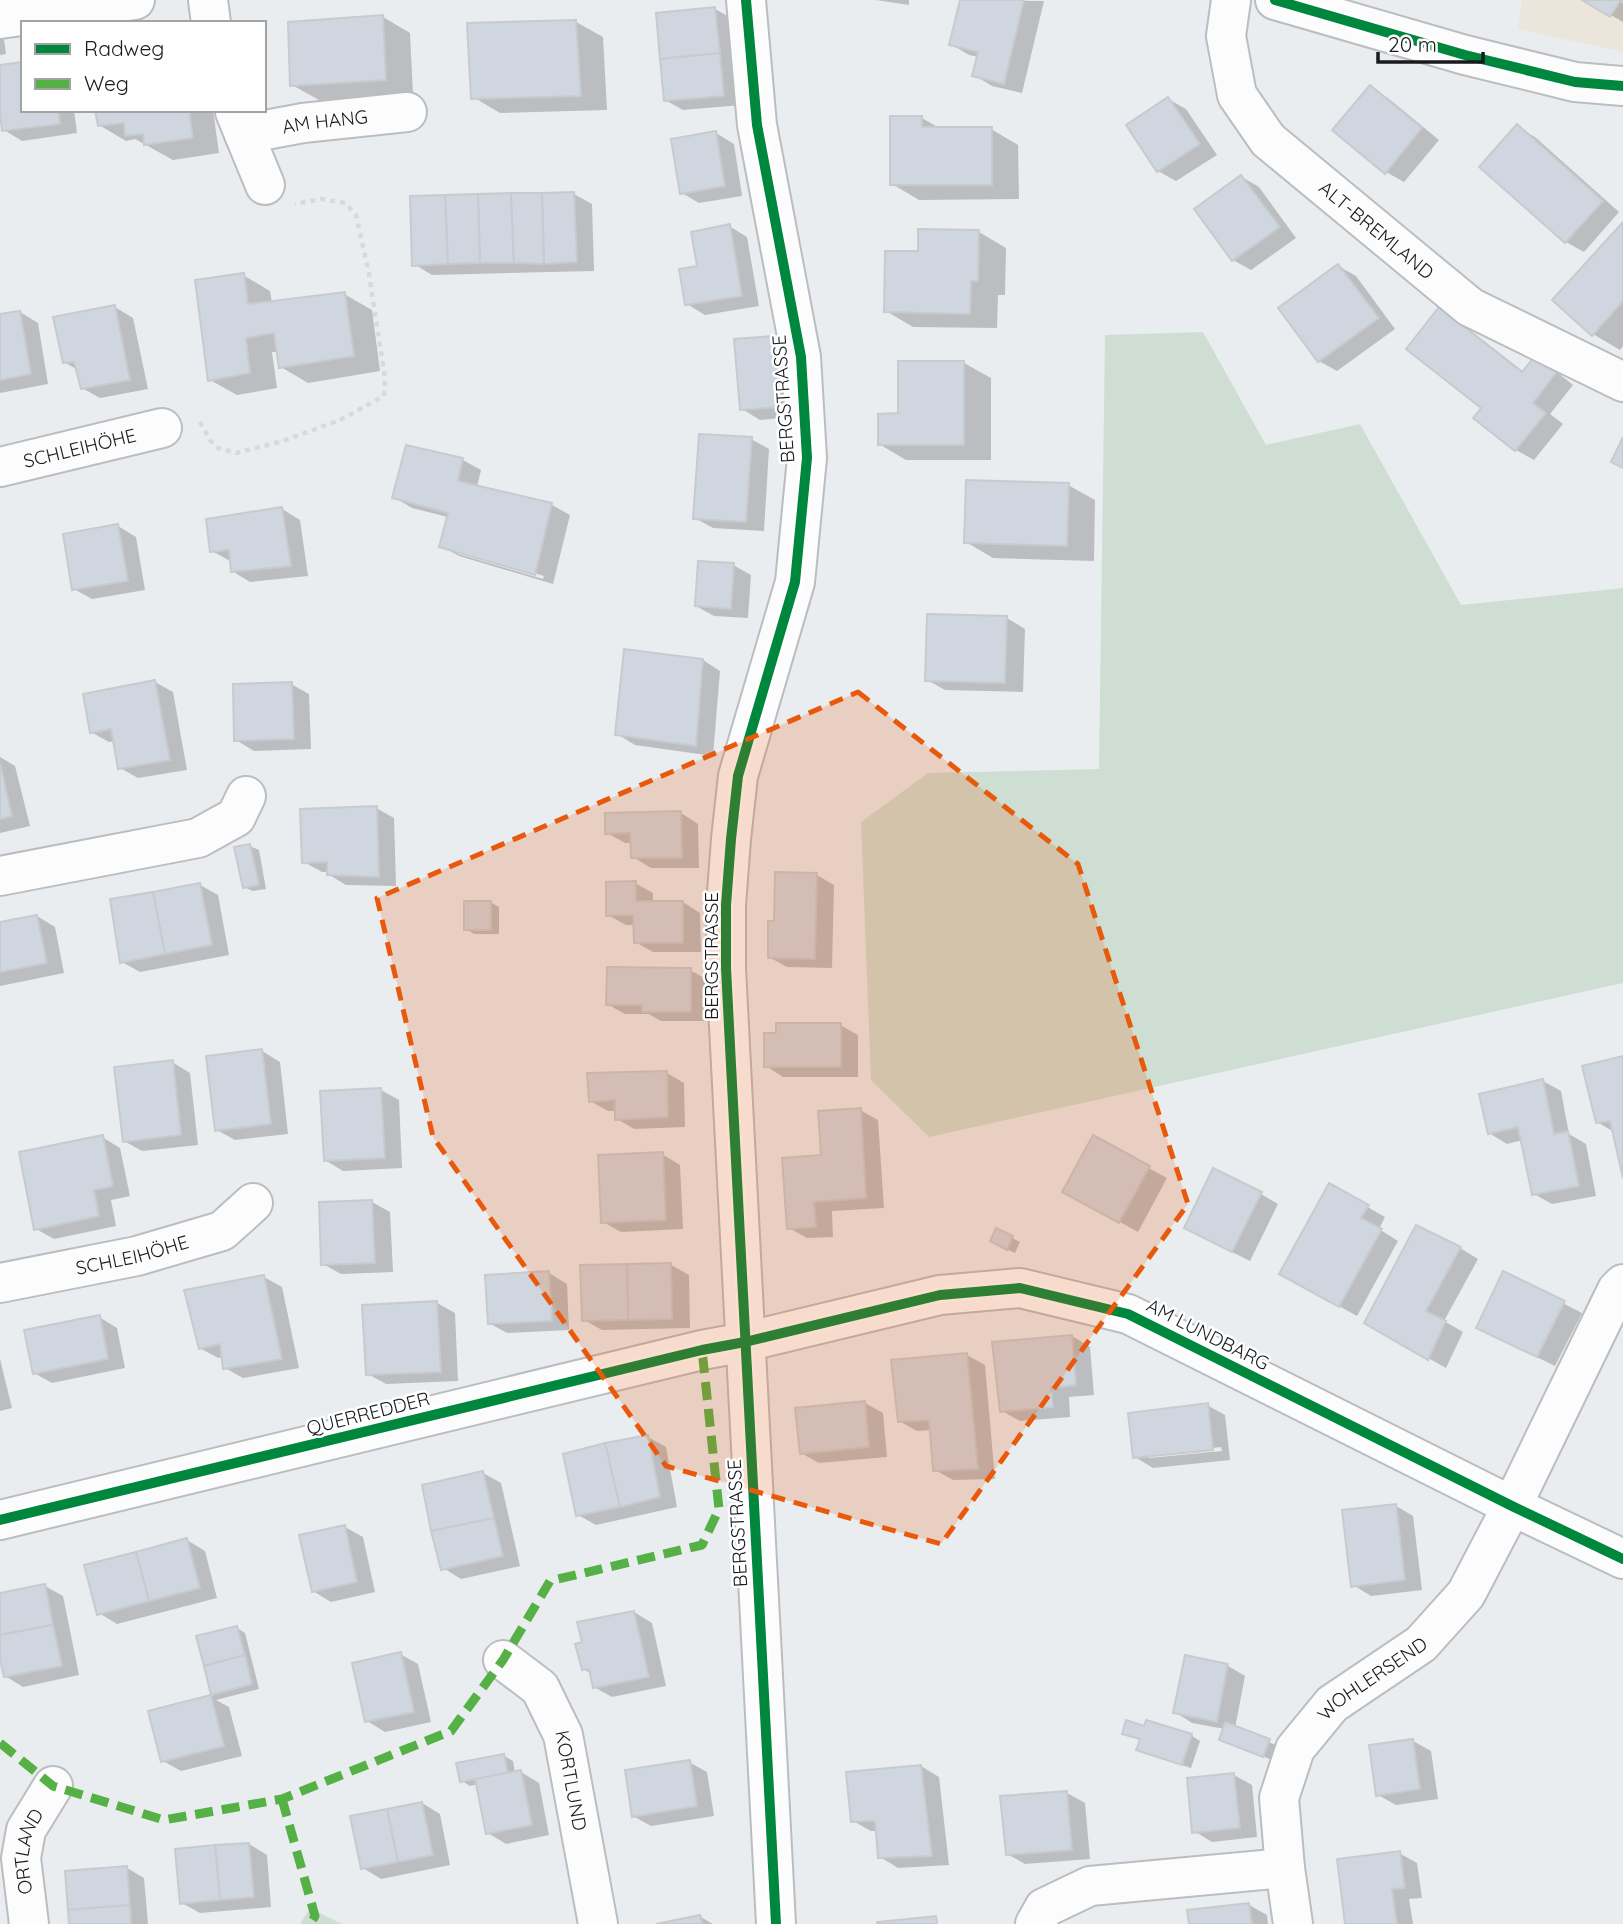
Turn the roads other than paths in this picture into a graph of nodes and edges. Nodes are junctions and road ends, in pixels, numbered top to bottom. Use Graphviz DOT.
graph roads {
  1 [pos="135,0"];
  2 [pos="208,0"];
  3 [pos="746,0"];
  4 [pos="1231,0"];
  5 [pos="1275,0"];
  6 [pos="0,19"];
  7 [pos="211,21"];
  8 [pos="1623,86"];
  9 [pos="407,112"];
  10 [pos="239,122"];
  11 [pos="265,185"];
  12 [pos="1623,382"];
  13 [pos="162,428"];
  14 [pos="0,467"];
  15 [pos="246,796"];
  16 [pos="0,876"];
  17 [pos="253,1203"];
  18 [pos="0,1283"];
  19 [pos="1623,1284"];
  20 [pos="745,1342"];
  21 [pos="1512,1506"];
  22 [pos="0,1520"];
  23 [pos="1623,1559"];
  24 [pos="503,1660"];
  25 [pos="53,1786"];
  26 [pos="1285,1868"];
  27 [pos="29,1924"];
  28 [pos="598,1924"];
  29 [pos="776,1924"];
  30 [pos="1035,1924"];
  31 [pos="1293,1924"];
  1 -- 6 [label="street"];
  2 -- 7 [label="street"];
  3 -- 20 [label="street, BERGSTRASSE"];
  4 -- 12 [label="street, ALT-BREMLAND"];
  5 -- 8 [label="street"];
  9 -- 10 [label="street, AM HANG"];
  10 -- 11 [label="street, AM HANG"];
  13 -- 14 [label="street, SCHLEIHÖHE"];
  15 -- 16 [label="street"];
  17 -- 18 [label="street, SCHLEIHÖHE"];
  19 -- 21 [label="street"];
  20 -- 21 [label="street, AM LUNDBARG"];
  20 -- 22 [label="street, QUERREDDER"];
  20 -- 29 [label="street, BERGSTRASSE"];
  21 -- 23 [label="street, AM LUNDBARG"];
  21 -- 26 [label="street, WOHLERSEND"];
  24 -- 28 [label="street, KORTLUND"];
  25 -- 27 [label="street, ORTLAND"];
  26 -- 30 [label="street"];
  26 -- 31 [label="street, WOHLERSEND"];
}
